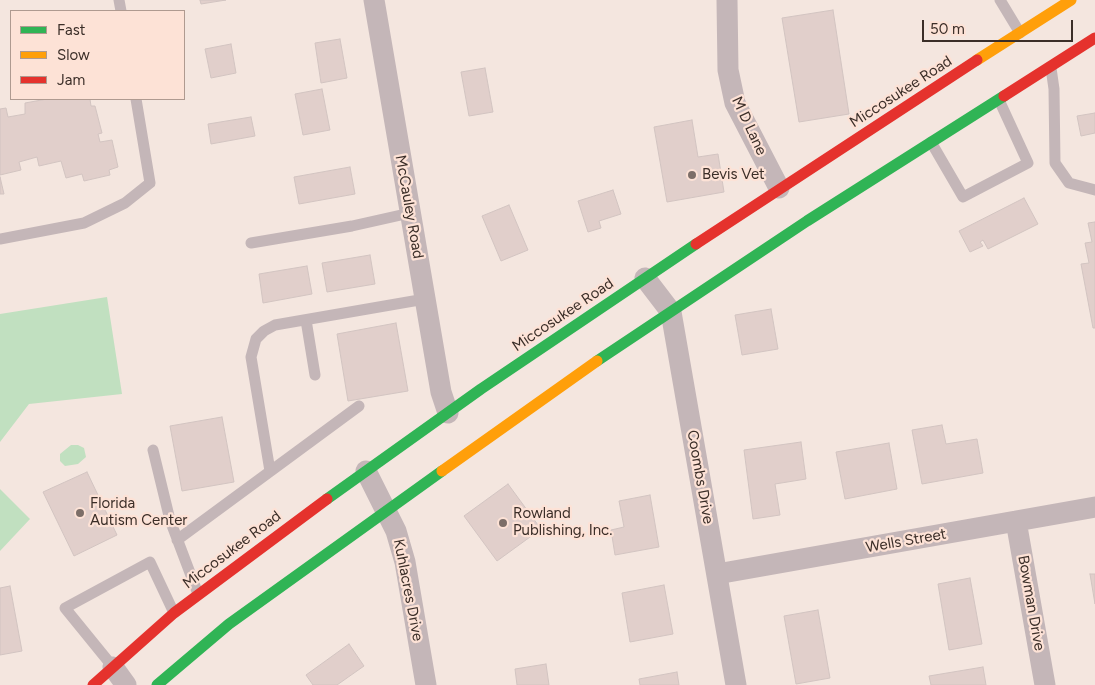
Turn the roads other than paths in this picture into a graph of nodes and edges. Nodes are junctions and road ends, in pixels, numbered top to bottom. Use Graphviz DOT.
graph roads {
  1 [pos="374,0"];
  2 [pos="727,0"];
  3 [pos="1000,0"];
  4 [pos="1071,0"];
  5 [pos="1020,33"];
  6 [pos="1095,38"];
  7 [pos="1051,68"];
  8 [pos="136,100"];
  9 [pos="999,100"];
  10 [pos="931,142"];
  11 [pos="779,188"];
  12 [pos="1095,190"];
  13 [pos="410,212"];
  14 [pos="0,239"];
  15 [pos="251,243"];
  16 [pos="645,278"];
  17 [pos="425,299"];
  18 [pos="671,312"];
  19 [pos="306,320"];
  20 [pos="315,375"];
  21 [pos="358,406"];
  22 [pos="448,412"];
  23 [pos="153,450"];
  24 [pos="270,471"];
  25 [pos="366,471"];
  26 [pos="1095,507"];
  27 [pos="387,510"];
  28 [pos="1016,521"];
  29 [pos="178,540"];
  30 [pos="717,574"];
  31 [pos="198,595"];
  32 [pos="174,613"];
  33 [pos="113,667"];
  34 [pos="93,685"];
  35 [pos="126,685"];
  36 [pos="156,685"];
  37 [pos="426,685"];
  38 [pos="736,685"];
  39 [pos="1045,685"];
  1 -- 13 [label="street, McCauley Road"];
  2 -- 11 [label="street, M D Lane"];
  3 -- 5 [label="lane"];
  4 -- 5 [label="street, Miccosukee Road"];
  5 -- 11 [label="street, Miccosukee Road"];
  6 -- 7 [label="street"];
  7 -- 9 [label="street"];
  7 -- 12 [label="lane"];
  8 -- 14 [label="lane"];
  9 -- 10 [label="street"];
  9 -- 10 [label="lane"];
  10 -- 18 [label="street"];
  11 -- 16 [label="street, Miccosukee Road"];
  13 -- 15 [label="lane"];
  13 -- 17 [label="street, McCauley Road"];
  16 -- 18 [label="street, Coombs Drive"];
  16 -- 22 [label="street, Miccosukee Road"];
  17 -- 19 [label="lane"];
  17 -- 22 [label="street, McCauley Road"];
  18 -- 27 [label="street"];
  18 -- 30 [label="street, Coombs Drive"];
  19 -- 20 [label="lane"];
  19 -- 24 [label="lane"];
  21 -- 24 [label="lane"];
  22 -- 25 [label="street, Miccosukee Road"];
  23 -- 29 [label="lane"];
  24 -- 29 [label="lane"];
  25 -- 27 [label="street, Kuhlacres Drive"];
  25 -- 31 [label="street, Miccosukee Road"];
  26 -- 28 [label="street, Wells Street"];
  27 -- 36 [label="street"];
  27 -- 37 [label="street, Kuhlacres Drive"];
  28 -- 30 [label="street, Wells Street"];
  28 -- 39 [label="street, Bowman Drive"];
  29 -- 31 [label="lane"];
  30 -- 38 [label="street, Coombs Drive"];
  31 -- 32 [label="street, Miccosukee Road"];
  32 -- 33 [label="street, Miccosukee Road"];
  32 -- 33 [label="lane"];
  33 -- 34 [label="street, Miccosukee Road"];
  33 -- 35 [label="street"];
}
